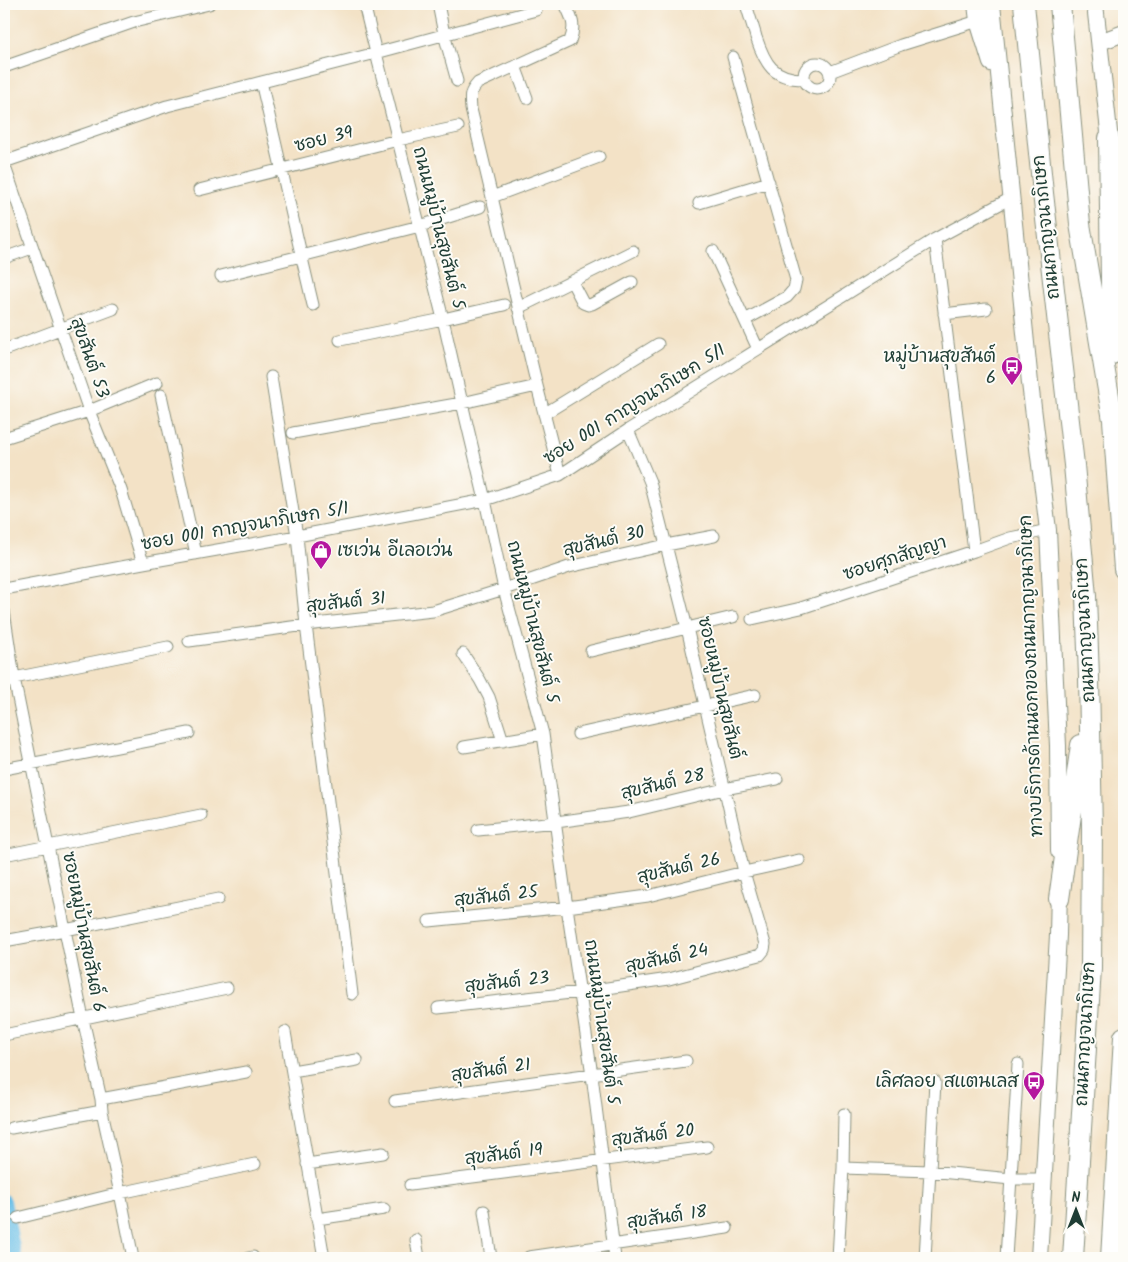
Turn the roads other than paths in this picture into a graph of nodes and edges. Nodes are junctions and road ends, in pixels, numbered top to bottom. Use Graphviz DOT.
graph roads {
  1 [pos="209,4"];
  2 [pos="364,4"];
  3 [pos="438,4"];
  4 [pos="565,4"];
  5 [pos="746,4"];
  6 [pos="976,4"];
  7 [pos="992,4"];
  8 [pos="1024,4"];
  9 [pos="1060,4"];
  10 [pos="1095,4"];
  11 [pos="1100,4"];
  12 [pos="536,10"];
  13 [pos="978,21"];
  14 [pos="1124,33"];
  15 [pos="444,34"];
  16 [pos="1100,38"];
  17 [pos="376,53"];
  18 [pos="733,57"];
  19 [pos="515,66"];
  20 [pos="4,67"];
  21 [pos="830,72"];
  22 [pos="804,79"];
  23 [pos="457,81"];
  24 [pos="261,82"];
  25 [pos="1001,94"];
  26 [pos="527,98"];
  27 [pos="458,128"];
  28 [pos="1109,138"];
  29 [pos="398,140"];
  30 [pos="599,157"];
  31 [pos="4,163"];
  32 [pos="282,169"];
  33 [pos="769,182"];
  34 [pos="199,190"];
  35 [pos="492,197"];
  36 [pos="1011,198"];
  37 [pos="699,203"];
  38 [pos="480,207"];
  39 [pos="420,226"];
  40 [pos="1124,231"];
  41 [pos="935,239"];
  42 [pos="32,248"];
  43 [pos="633,251"];
  44 [pos="713,251"];
  45 [pos="301,256"];
  46 [pos="4,258"];
  47 [pos="221,276"];
  48 [pos="572,282"];
  49 [pos="632,282"];
  50 [pos="313,304"];
  51 [pos="504,305"];
  52 [pos="518,308"];
  53 [pos="986,309"];
  54 [pos="113,310"];
  55 [pos="944,314"];
  56 [pos="444,319"];
  57 [pos="745,320"];
  58 [pos="60,329"];
  59 [pos="340,340"];
  60 [pos="658,344"];
  61 [pos="758,349"];
  62 [pos="4,350"];
  63 [pos="271,377"];
  64 [pos="156,383"];
  65 [pos="537,386"];
  66 [pos="161,395"];
  67 [pos="462,403"];
  68 [pos="89,411"];
  69 [pos="544,414"];
  70 [pos="1113,420"];
  71 [pos="628,430"];
  72 [pos="293,433"];
  73 [pos="4,438"];
  74 [pos="560,475"];
  75 [pos="485,500"];
  76 [pos="1048,530"];
  77 [pos="297,536"];
  78 [pos="714,536"];
  79 [pos="666,545"];
  80 [pos="974,551"];
  81 [pos="196,554"];
  82 [pos="143,563"];
  83 [pos="1124,569"];
  84 [pos="4,589"];
  85 [pos="504,589"];
  86 [pos="4,611"];
  87 [pos="733,617"];
  88 [pos="752,620"];
  89 [pos="306,625"];
  90 [pos="687,628"];
  91 [pos="189,641"];
  92 [pos="168,647"];
  93 [pos="592,651"];
  94 [pos="463,654"];
  95 [pos="1089,678"];
  96 [pos="9,679"];
  97 [pos="755,695"];
  98 [pos="705,706"];
  99 [pos="190,733"];
  100 [pos="543,734"];
  101 [pos="578,734"];
  102 [pos="503,741"];
  103 [pos="464,747"];
  104 [pos="32,764"];
  105 [pos="4,769"];
  106 [pos="777,778"];
  107 [pos="724,789"];
  108 [pos="201,815"];
  109 [pos="556,822"];
  110 [pos="478,830"];
  111 [pos="48,846"];
  112 [pos="4,855"];
  113 [pos="799,860"];
  114 [pos="744,872"];
  115 [pos="218,899"];
  116 [pos="1059,899"];
  117 [pos="566,907"];
  118 [pos="429,922"];
  119 [pos="65,930"];
  120 [pos="4,941"];
  121 [pos="760,955"];
  122 [pos="227,988"];
  123 [pos="580,992"];
  124 [pos="352,994"];
  125 [pos="438,1008"];
  126 [pos="82,1019"];
  127 [pos="285,1032"];
  128 [pos="4,1036"];
  129 [pos="1124,1037"];
  130 [pos="357,1060"];
  131 [pos="686,1061"];
  132 [pos="1018,1064"];
  133 [pos="292,1071"];
  134 [pos="246,1072"];
  135 [pos="592,1074"];
  136 [pos="935,1082"];
  137 [pos="101,1099"];
  138 [pos="395,1101"];
  139 [pos="102,1111"];
  140 [pos="844,1114"];
  141 [pos="11,1128"];
  142 [pos="707,1147"];
  143 [pos="383,1153"];
  144 [pos="603,1160"];
  145 [pos="255,1164"];
  146 [pos="308,1164"];
  147 [pos="843,1168"];
  148 [pos="930,1171"];
  149 [pos="1011,1178"];
  150 [pos="1044,1178"];
  151 [pos="410,1185"];
  152 [pos="120,1193"];
  153 [pos="384,1209"];
  154 [pos="484,1211"];
  155 [pos="18,1218"];
  156 [pos="317,1219"];
  157 [pos="727,1228"];
  158 [pos="416,1240"];
  159 [pos="613,1244"];
  160 [pos="529,1257"];
  161 [pos="133,1258"];
  162 [pos="324,1258"];
  163 [pos="419,1258"];
  164 [pos="491,1258"];
  165 [pos="615,1258"];
  166 [pos="838,1258"];
  167 [pos="925,1258"];
  168 [pos="1006,1258"];
  169 [pos="1039,1258"];
  170 [pos="1072,1258"];
  171 [pos="1111,1258"];
  1 -- 20 [label="street"];
  2 -- 17 [label="street, ถนนหมู่บ้านสุขสันต์ 5"];
  3 -- 15 [label="street"];
  4 -- 19 [label="street"];
  5 -- 22 [label="street"];
  6 -- 13 [label="main road"];
  7 -- 25 [label="main road, ทางบริการด้านนอกของถนนกาญจนาภิเษก"];
  8 -- 95 [label="highway, ถนนกาญจนาภิเษก"];
  9 -- 70 [label="highway, ถนนกาญจนาภิเษก"];
  10 -- 16 [label="main road"];
  11 -- 16 [label="main road"];
  12 -- 15 [label="street"];
  13 -- 21 [label="street"];
  13 -- 25 [label="main road"];
  14 -- 16 [label="main road"];
  15 -- 17 [label="street"];
  15 -- 23 [label="street"];
  16 -- 28 [label="main road"];
  17 -- 24 [label="street"];
  17 -- 29 [label="street, ถนนหมู่บ้านสุขสันต์ 5"];
  18 -- 33 [label="street"];
  19 -- 26 [label="street"];
  19 -- 35 [label="street"];
  21 -- 22 [label="street"];
  21 -- 22 [label="street"];
  24 -- 31 [label="street"];
  24 -- 32 [label="street"];
  25 -- 36 [label="main road, ทางบริการด้านนอกของถนนกาญจนาภิเษก"];
  27 -- 29 [label="street, ซอย 39"];
  28 -- 40 [label="main road"];
  28 -- 70 [label="highway"];
  29 -- 32 [label="street, ซอย 39"];
  29 -- 39 [label="street, ถนนหมู่บ้านสุขสันต์ 5"];
  30 -- 35 [label="street"];
  31 -- 42 [label="street, สุขสันต์ 53"];
  32 -- 34 [label="street, ซอย 39"];
  32 -- 45 [label="street"];
  33 -- 37 [label="street"];
  33 -- 57 [label="street"];
  35 -- 52 [label="street"];
  36 -- 41 [label="street, ซอย 001 กาญจนาภิเษก 5/1"];
  36 -- 76 [label="main road, ทางบริการด้านนอกของถนนกาญจนาภิเษก"];
  38 -- 39 [label="street"];
  39 -- 45 [label="street"];
  39 -- 56 [label="street, ถนนหมู่บ้านสุขสันต์ 5"];
  41 -- 55 [label="street"];
  41 -- 61 [label="street, ซอย 001 กาญจนาภิเษก 5/1"];
  42 -- 46 [label="street"];
  42 -- 58 [label="street, สุขสันต์ 53"];
  43 -- 48 [label="street"];
  44 -- 57 [label="street"];
  45 -- 47 [label="street"];
  45 -- 50 [label="street"];
  48 -- 49 [label="street"];
  48 -- 52 [label="street"];
  51 -- 56 [label="street"];
  52 -- 65 [label="street"];
  53 -- 55 [label="street"];
  54 -- 58 [label="street"];
  55 -- 80 [label="street"];
  56 -- 59 [label="street"];
  56 -- 67 [label="street, ถนนหมู่บ้านสุขสันต์ 5"];
  57 -- 61 [label="street"];
  58 -- 62 [label="street"];
  58 -- 68 [label="street, สุขสันต์ 53"];
  60 -- 69 [label="street"];
  61 -- 71 [label="street, ซอย 001 กาญจนาภิเษก 5/1"];
  63 -- 77 [label="street"];
  64 -- 68 [label="street"];
  65 -- 67 [label="street"];
  65 -- 69 [label="street"];
  66 -- 81 [label="street"];
  67 -- 72 [label="street"];
  67 -- 75 [label="street, ถนนหมู่บ้านสุขสันต์ 5"];
  68 -- 73 [label="street"];
  68 -- 82 [label="street, สุขสันต์ 53"];
  69 -- 74 [label="street"];
  70 -- 83 [label="highway, ถนนกาญจนาภิเษก"];
  71 -- 74 [label="street, ซอย 001 กาญจนาภิเษก 5/1"];
  71 -- 79 [label="street, ซอยหมู่บ้านสุขสันต์"];
  74 -- 75 [label="street, ซอย 001 กาญจนาภิเษก 5/1"];
  75 -- 77 [label="street, ซอย 001 กาญจนาภิเษก 5/1"];
  75 -- 85 [label="street, ถนนหมู่บ้านสุขสันต์ 5"];
  76 -- 80 [label="street, ซอยศุภสัญญา"];
  76 -- 116 [label="main road, ทางบริการด้านนอกของถนนกาญจนาภิเษก"];
  77 -- 81 [label="street, ซอย 001 กาญจนาภิเษก 5/1"];
  77 -- 89 [label="street"];
  78 -- 79 [label="street, สุขสันต์ 30"];
  79 -- 85 [label="street, สุขสันต์ 30"];
  79 -- 90 [label="street, ซอยหมู่บ้านสุขสันต์"];
  80 -- 88 [label="street, ซอยศุภสัญญา"];
  81 -- 82 [label="street, ซอย 001 กาญจนาภิเษก 5/1"];
  82 -- 84 [label="street, ซอย 001 กาญจนาภิเษก 5/1"];
  85 -- 89 [label="street, สุขสันต์ 31"];
  85 -- 100 [label="street, ถนนหมู่บ้านสุขสันต์ 5"];
  86 -- 96 [label="street, ซอยหมู่บ้านสุขสันต์ 6"];
  87 -- 90 [label="street"];
  89 -- 91 [label="street, สุขสันต์ 31"];
  89 -- 124 [label="street"];
  90 -- 93 [label="street"];
  90 -- 98 [label="street, ซอยหมู่บ้านสุขสันต์"];
  92 -- 96 [label="street"];
  94 -- 102 [label="street"];
  95 -- 116 [label="highway"];
  95 -- 170 [label="highway, ถนนกาญจนาภิเษก"];
  96 -- 104 [label="street, ซอยหมู่บ้านสุขสันต์ 6"];
  97 -- 98 [label="street"];
  98 -- 101 [label="street"];
  98 -- 107 [label="street, ซอยหมู่บ้านสุขสันต์"];
  99 -- 104 [label="street"];
  100 -- 102 [label="street"];
  100 -- 109 [label="street, ถนนหมู่บ้านสุขสันต์ 5"];
  102 -- 103 [label="street"];
  104 -- 105 [label="street"];
  104 -- 111 [label="street, ซอยหมู่บ้านสุขสันต์ 6"];
  106 -- 107 [label="street, สุขสันต์ 28"];
  107 -- 109 [label="street, สุขสันต์ 28"];
  107 -- 114 [label="street, ซอยหมู่บ้านสุขสันต์"];
  108 -- 111 [label="street"];
  109 -- 110 [label="street, สุขสันต์ 28"];
  109 -- 117 [label="street, ถนนหมู่บ้านสุขสันต์ 5"];
  111 -- 112 [label="street"];
  111 -- 119 [label="street, ซอยหมู่บ้านสุขสันต์ 6"];
  113 -- 114 [label="street, สุขสันต์ 26"];
  114 -- 117 [label="street, สุขสันต์ 26"];
  114 -- 121 [label="street, ซอยหมู่บ้านสุขสันต์"];
  115 -- 119 [label="street"];
  116 -- 150 [label="main road, ทางบริการด้านนอกของถนนกาญจนาภิเษก"];
  117 -- 118 [label="street, สุขสันต์ 25"];
  117 -- 123 [label="street, ถนนหมู่บ้านสุขสันต์ 5"];
  119 -- 120 [label="street"];
  119 -- 126 [label="street, ซอยหมู่บ้านสุขสันต์ 6"];
  121 -- 123 [label="street, สุขสันต์ 24"];
  122 -- 126 [label="street"];
  123 -- 125 [label="street, สุขสันต์ 23"];
  123 -- 135 [label="street, ถนนหมู่บ้านสุขสันต์ 5"];
  126 -- 128 [label="street"];
  126 -- 137 [label="street, ซอยหมู่บ้านสุขสันต์ 6"];
  127 -- 133 [label="street"];
  129 -- 171 [label="highway"];
  130 -- 133 [label="street"];
  131 -- 135 [label="street, สุขสันต์ 21"];
  132 -- 149 [label="street"];
  133 -- 146 [label="street"];
  134 -- 137 [label="street"];
  135 -- 138 [label="street, สุขสันต์ 21"];
  135 -- 144 [label="street, ถนนหมู่บ้านสุขสันต์ 5"];
  136 -- 148 [label="street"];
  137 -- 139 [label="street, ซอยหมู่บ้านสุขสันต์ 6"];
  139 -- 141 [label="street"];
  139 -- 152 [label="street, ซอยหมู่บ้านสุขสันต์ 6"];
  140 -- 147 [label="street"];
  142 -- 144 [label="street, สุขสันต์ 20"];
  143 -- 146 [label="street"];
  144 -- 151 [label="street, สุขสันต์ 19"];
  144 -- 159 [label="street, ถนนหมู่บ้านสุขสันต์ 5"];
  145 -- 152 [label="street"];
  146 -- 156 [label="street"];
  147 -- 148 [label="street"];
  147 -- 166 [label="street"];
  148 -- 149 [label="street"];
  148 -- 167 [label="street"];
  149 -- 150 [label="street"];
  149 -- 168 [label="street"];
  150 -- 169 [label="main road, ทางบริการด้านนอกของถนนกาญจนาภิเษก"];
  152 -- 155 [label="street"];
  152 -- 161 [label="street, ซอยหมู่บ้านสุขสันต์ 6"];
  153 -- 156 [label="street"];
  154 -- 164 [label="street"];
  156 -- 162 [label="street"];
  157 -- 159 [label="street, สุขสันต์ 18"];
  158 -- 163 [label="street"];
  159 -- 160 [label="street, สุขสันต์ 18"];
  159 -- 165 [label="street, ถนนหมู่บ้านสุขสันต์ 5"];
}
